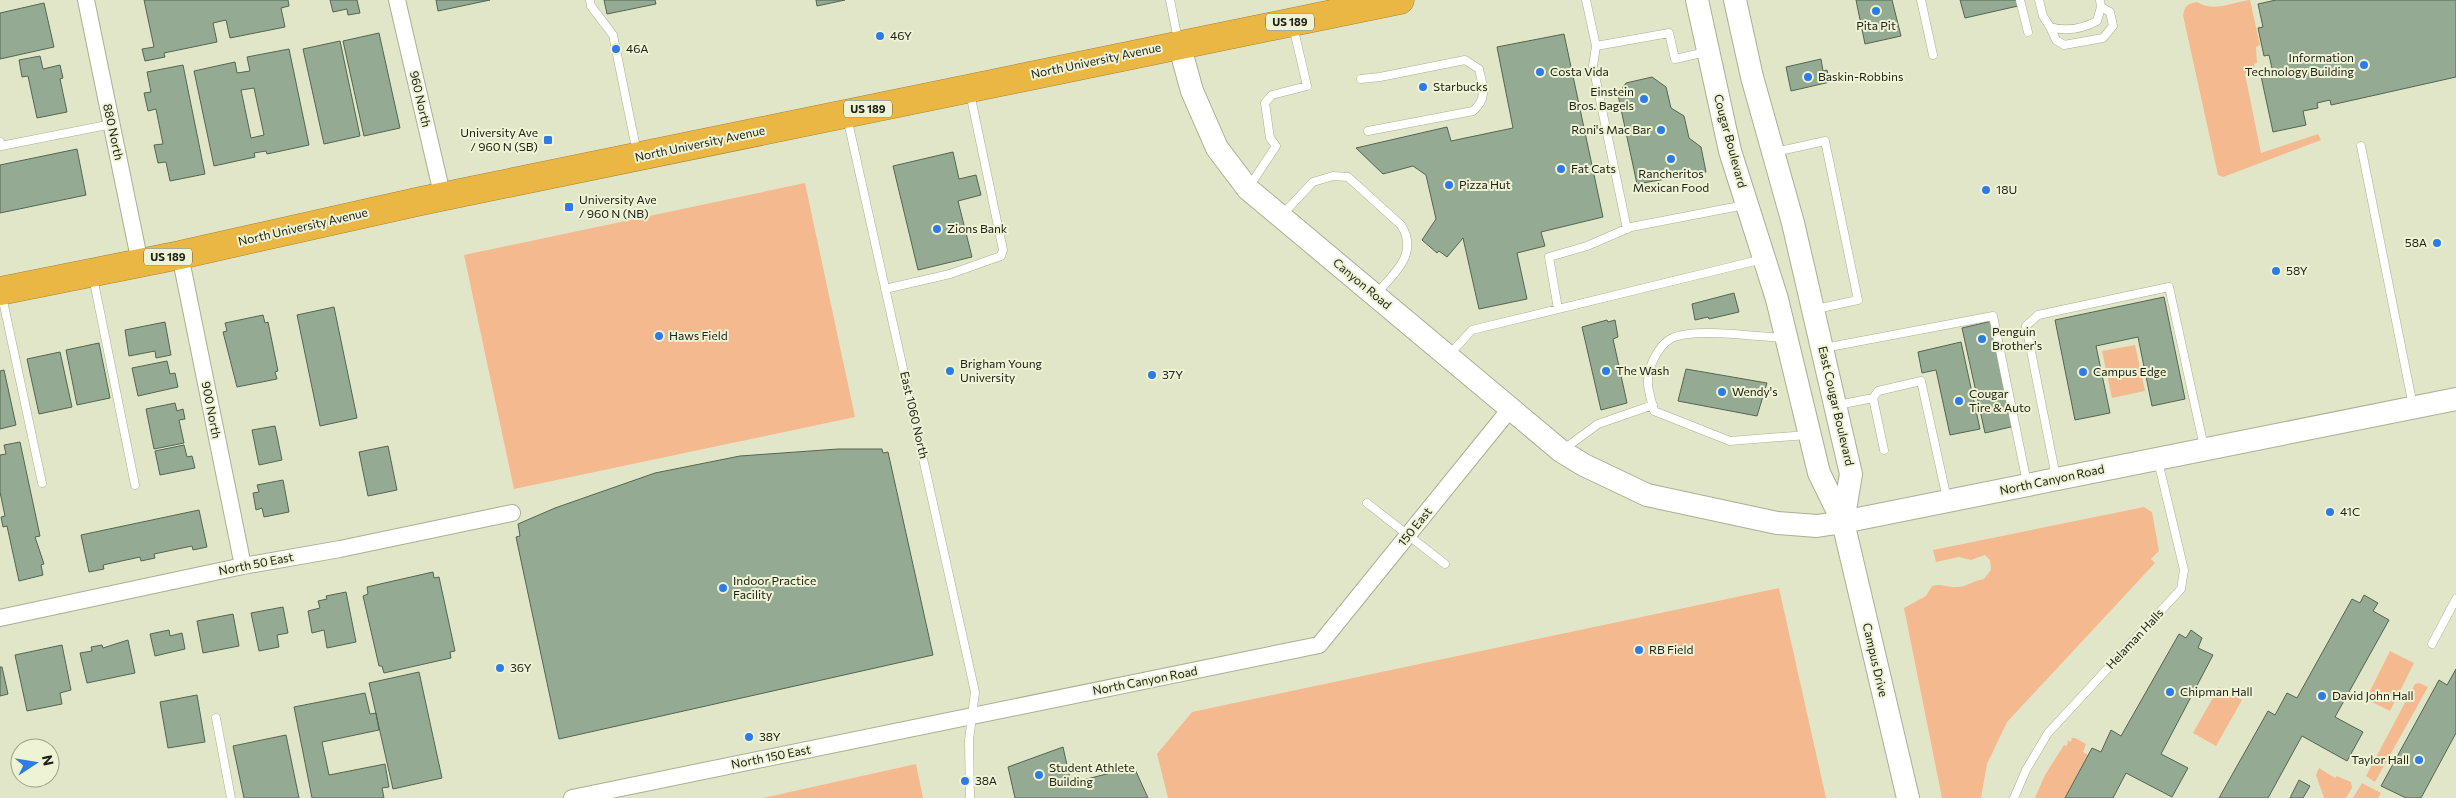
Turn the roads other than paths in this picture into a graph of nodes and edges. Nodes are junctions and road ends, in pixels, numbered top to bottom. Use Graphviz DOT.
graph roads {
  1 [pos="86,0"];
  2 [pos="397,0"];
  3 [pos="590,0"];
  4 [pos="1170,0"];
  5 [pos="1400,0"];
  6 [pos="1586,0"];
  7 [pos="1697,0"];
  8 [pos="1735,0"];
  9 [pos="1921,0"];
  10 [pos="2020,0"];
  11 [pos="2039,0"];
  12 [pos="2100,4"];
  13 [pos="1292,22"];
  14 [pos="2050,27"];
  15 [pos="2028,32"];
  16 [pos="1179,44"];
  17 [pos="1596,46"];
  18 [pos="1708,52"];
  19 [pos="1933,55"];
  20 [pos="1361,79"];
  21 [pos="969,88"];
  22 [pos="846,114"];
  23 [pos="112,124"];
  24 [pos="1368,131"];
  25 [pos="0,142"];
  26 [pos="2361,146"];
  27 [pos="1773,152"];
  28 [pos="638,156"];
  29 [pos="1248,189"];
  30 [pos="443,198"];
  31 [pos="1747,204"];
  32 [pos="1281,216"];
  33 [pos="1627,229"];
  34 [pos="180,255"];
  35 [pos="140,263"];
  36 [pos="1767,269"];
  37 [pos="92,273"];
  38 [pos="885,288"];
  39 [pos="1,291"];
  40 [pos="1375,296"];
  41 [pos="1558,309"];
  42 [pos="1814,310"];
  43 [pos="1786,338"];
  44 [pos="1823,348"];
  45 [pos="1448,356"];
  46 [pos="1873,398"];
  47 [pos="2456,399"];
  48 [pos="1652,404"];
  49 [pos="1836,406"];
  50 [pos="2414,408"];
  51 [pos="1510,409"];
  52 [pos="1810,435"];
  53 [pos="1884,450"];
  54 [pos="2204,450"];
  55 [pos="1561,451"];
  56 [pos="2158,459"];
  57 [pos="2056,479"];
  58 [pos="42,483"];
  59 [pos="135,485"];
  60 [pos="2027,485"];
  61 [pos="1647,495"];
  62 [pos="1948,501"];
  63 [pos="1367,503"];
  64 [pos="512,513"];
  65 [pos="1842,522"];
  66 [pos="1408,536"];
  67 [pos="1445,564"];
  68 [pos="243,566"];
  69 [pos="2456,599"];
  70 [pos="0,618"];
  71 [pos="2432,644"];
  72 [pos="1319,646"];
  73 [pos="970,717"];
  74 [pos="216,718"];
  75 [pos="232,798"];
  76 [pos="572,798"];
  77 [pos="970,798"];
  78 [pos="1908,798"];
  79 [pos="2014,798"];
  1 -- 23 [label="street, 880 North"];
  2 -- 30 [label="street, 960 North"];
  3 -- 28 [label="lane"];
  4 -- 16 [label="lane, Canyon Road"];
  5 -- 13 [label="highway, North University Avenue / US 189"];
  6 -- 17 [label="lane"];
  7 -- 18 [label="main road, Cougar Boulevard"];
  8 -- 27 [label="main road, East Cougar Boulevard"];
  9 -- 19 [label="lane"];
  10 -- 15 [label="lane"];
  11 -- 14 [label="lane"];
  12 -- 14 [label="lane"];
  12 -- 14 [label="lane"];
  13 -- 16 [label="highway, North University Avenue / US 189"];
  13 -- 29 [label="lane"];
  16 -- 21 [label="highway, North University Avenue / US 189"];
  16 -- 29 [label="main road, Canyon Road"];
  17 -- 18 [label="lane"];
  17 -- 33 [label="lane"];
  18 -- 31 [label="main road, Cougar Boulevard"];
  20 -- 24 [label="lane"];
  21 -- 22 [label="highway, North University Avenue / US 189"];
  21 -- 38 [label="lane"];
  22 -- 28 [label="highway, North University Avenue / US 189"];
  22 -- 38 [label="lane, East 1060 North"];
  23 -- 25 [label="lane"];
  23 -- 35 [label="street, 880 North"];
  26 -- 50 [label="lane"];
  27 -- 42 [label="main road, East Cougar Boulevard"];
  27 -- 42 [label="lane"];
  28 -- 30 [label="highway, North University Avenue / US 189"];
  29 -- 32 [label="main road, Canyon Road"];
  30 -- 34 [label="highway, North University Avenue / US 189"];
  31 -- 33 [label="lane"];
  31 -- 36 [label="main road, Cougar Boulevard"];
  32 -- 40 [label="main road, Canyon Road"];
  32 -- 40 [label="lane"];
  33 -- 41 [label="lane"];
  34 -- 35 [label="highway, North University Avenue / US 189"];
  34 -- 68 [label="street, 900 North"];
  35 -- 37 [label="highway, North University Avenue / US 189"];
  36 -- 41 [label="lane"];
  36 -- 43 [label="main road"];
  37 -- 39 [label="highway, North University Avenue / US 189"];
  37 -- 59 [label="lane"];
  38 -- 73 [label="lane, East 1060 North"];
  39 -- 58 [label="lane"];
  40 -- 45 [label="main road, Canyon Road"];
  41 -- 45 [label="lane"];
  42 -- 44 [label="main road, East Cougar Boulevard"];
  43 -- 48 [label="lane"];
  43 -- 52 [label="main road"];
  44 -- 49 [label="main road, East Cougar Boulevard"];
  44 -- 60 [label="lane"];
  45 -- 51 [label="main road, Canyon Road"];
  46 -- 49 [label="lane"];
  46 -- 53 [label="lane"];
  46 -- 62 [label="lane"];
  47 -- 50 [label="main road, North Canyon Road"];
  48 -- 52 [label="lane"];
  48 -- 55 [label="lane"];
  49 -- 65 [label="main road, East Cougar Boulevard"];
  50 -- 54 [label="main road, North Canyon Road"];
  51 -- 55 [label="main road, Canyon Road"];
  51 -- 66 [label="street, 150 East"];
  52 -- 65 [label="main road"];
  54 -- 56 [label="main road, North Canyon Road"];
  54 -- 57 [label="lane"];
  55 -- 61 [label="main road, Canyon Road"];
  56 -- 57 [label="main road, North Canyon Road"];
  56 -- 79 [label="lane, Helaman Halls"];
  57 -- 60 [label="main road, North Canyon Road"];
  60 -- 62 [label="main road, North Canyon Road"];
  61 -- 65 [label="main road, North Canyon Road"];
  62 -- 65 [label="main road, North Canyon Road"];
  63 -- 66 [label="lane"];
  64 -- 68 [label="street, North 50 East"];
  65 -- 78 [label="main road, Campus Drive"];
  66 -- 67 [label="lane"];
  66 -- 72 [label="street, 150 East"];
  68 -- 70 [label="street, North 50 East"];
  69 -- 71 [label="lane"];
  72 -- 73 [label="street, North Canyon Road"];
  73 -- 76 [label="street, North 150 East"];
  73 -- 77 [label="lane, East 1060 North"];
  74 -- 75 [label="lane"];
}
